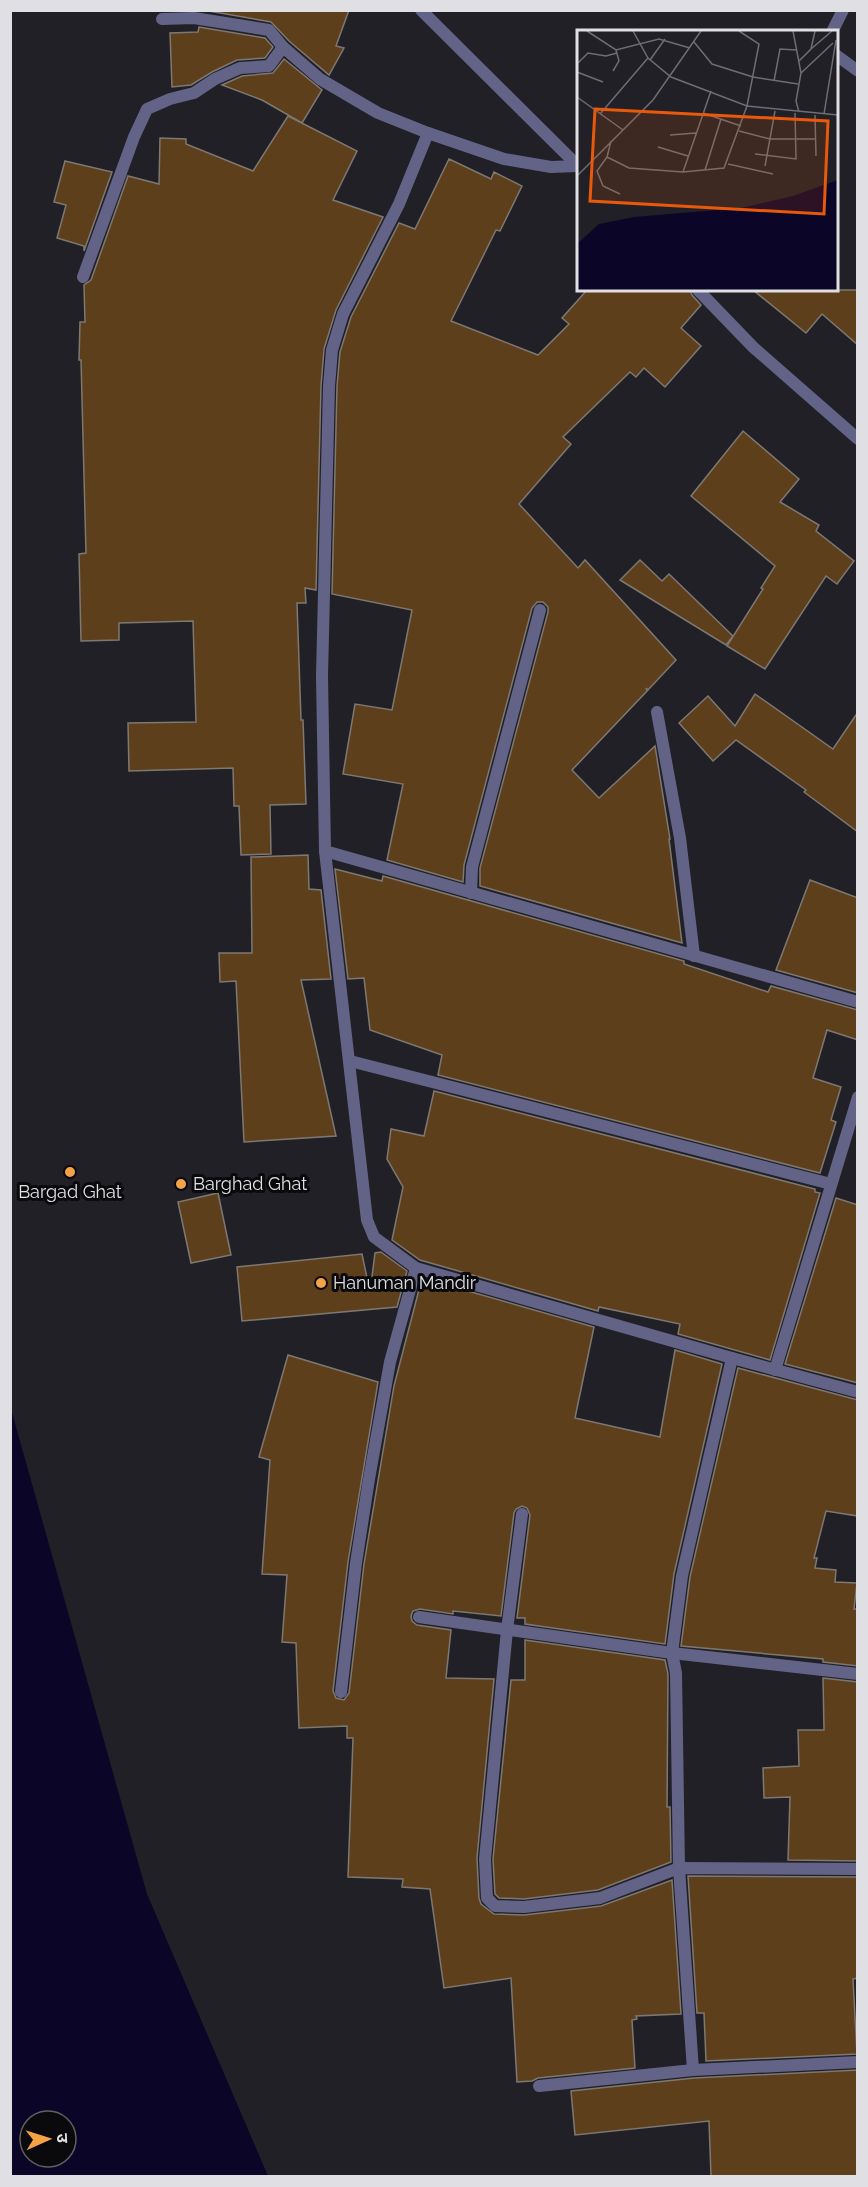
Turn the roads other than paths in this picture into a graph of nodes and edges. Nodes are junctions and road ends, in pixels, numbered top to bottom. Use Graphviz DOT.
graph roads {
  1 [pos="421,10"];
  2 [pos="843,10"];
  3 [pos="162,19"];
  4 [pos="833,30"];
  5 [pos="284,47"];
  6 [pos="838,56"];
  7 [pos="858,71"];
  8 [pos="428,133"];
  9 [pos="577,164"];
  10 [pos="577,166"];
  11 [pos="82,277"];
  12 [pos="699,291"];
  13 [pos="858,438"];
  14 [pos="540,610"];
  15 [pos="657,712"];
  16 [pos="325,851"];
  17 [pos="471,893"];
  18 [pos="694,956"];
  19 [pos="858,1002"];
  20 [pos="350,1061"];
  21 [pos="858,1097"];
  22 [pos="831,1184"];
  23 [pos="416,1268"];
  24 [pos="732,1359"];
  25 [pos="775,1371"];
  26 [pos="858,1392"];
  27 [pos="522,1514"];
  28 [pos="419,1617"];
  29 [pos="507,1630"];
  30 [pos="672,1653"];
  31 [pos="858,1674"];
  32 [pos="342,1692"];
  33 [pos="679,1868"];
  34 [pos="858,1869"];
  35 [pos="858,2062"];
  36 [pos="693,2070"];
  37 [pos="539,2086"];
  1 -- 9 [label="street"];
  2 -- 4 [label="street"];
  3 -- 5 [label="street"];
  5 -- 8 [label="street"];
  5 -- 11 [label="street"];
  6 -- 7 [label="street"];
  8 -- 10 [label="street"];
  8 -- 16 [label="street"];
  12 -- 13 [label="street"];
  14 -- 17 [label="street"];
  15 -- 18 [label="street"];
  16 -- 17 [label="street"];
  16 -- 20 [label="street"];
  17 -- 18 [label="street"];
  18 -- 19 [label="street"];
  20 -- 22 [label="street"];
  20 -- 23 [label="street"];
  21 -- 22 [label="street"];
  22 -- 25 [label="street"];
  23 -- 24 [label="street"];
  23 -- 32 [label="street"];
  24 -- 25 [label="street"];
  24 -- 30 [label="street"];
  25 -- 26 [label="street"];
  27 -- 29 [label="street"];
  28 -- 29 [label="street"];
  29 -- 30 [label="street"];
  29 -- 33 [label="street"];
  30 -- 31 [label="street"];
  30 -- 33 [label="street"];
  33 -- 34 [label="street"];
  33 -- 36 [label="street"];
  35 -- 36 [label="street"];
  36 -- 37 [label="street"];
}
